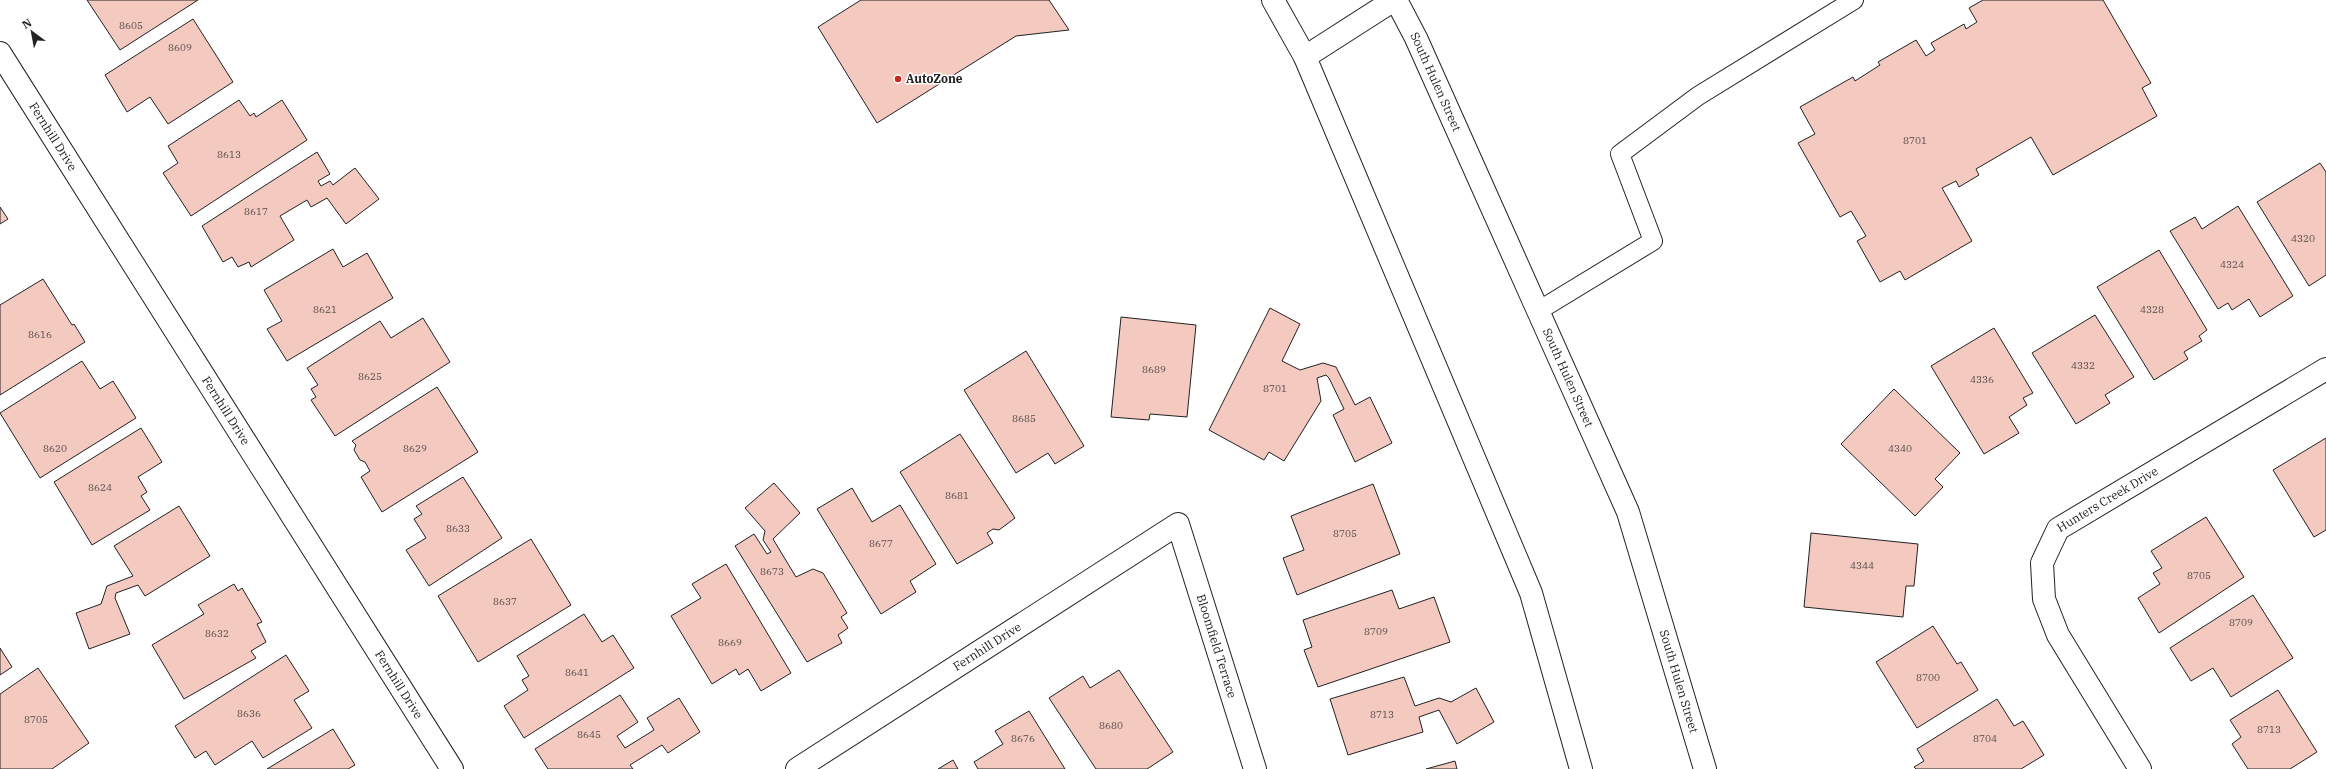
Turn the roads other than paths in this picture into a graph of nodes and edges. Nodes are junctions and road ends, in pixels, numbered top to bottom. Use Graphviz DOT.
graph roads {
  1 [pos="1273,0"];
  2 [pos="1395,0"];
  3 [pos="1854,0"];
  4 [pos="0,53"];
  5 [pos="1306,57"];
  6 [pos="1538,311"];
  7 [pos="2326,369"];
  8 [pos="1178,524"];
  9 [pos="452,769"];
  10 [pos="797,769"];
  11 [pos="1255,769"];
  12 [pos="1581,769"];
  13 [pos="1705,769"];
  14 [pos="2140,769"];
  1 -- 5 [label="street"];
  2 -- 5 [label="street"];
  2 -- 6 [label="street, South Hulen Street"];
  3 -- 6 [label="lane"];
  4 -- 9 [label="street, Fernhill Drive"];
  5 -- 12 [label="street"];
  6 -- 13 [label="street, South Hulen Street"];
  7 -- 14 [label="street, Hunters Creek Drive"];
  8 -- 10 [label="street, Fernhill Drive"];
  8 -- 11 [label="street, Bloomfield Terrace"];
}
